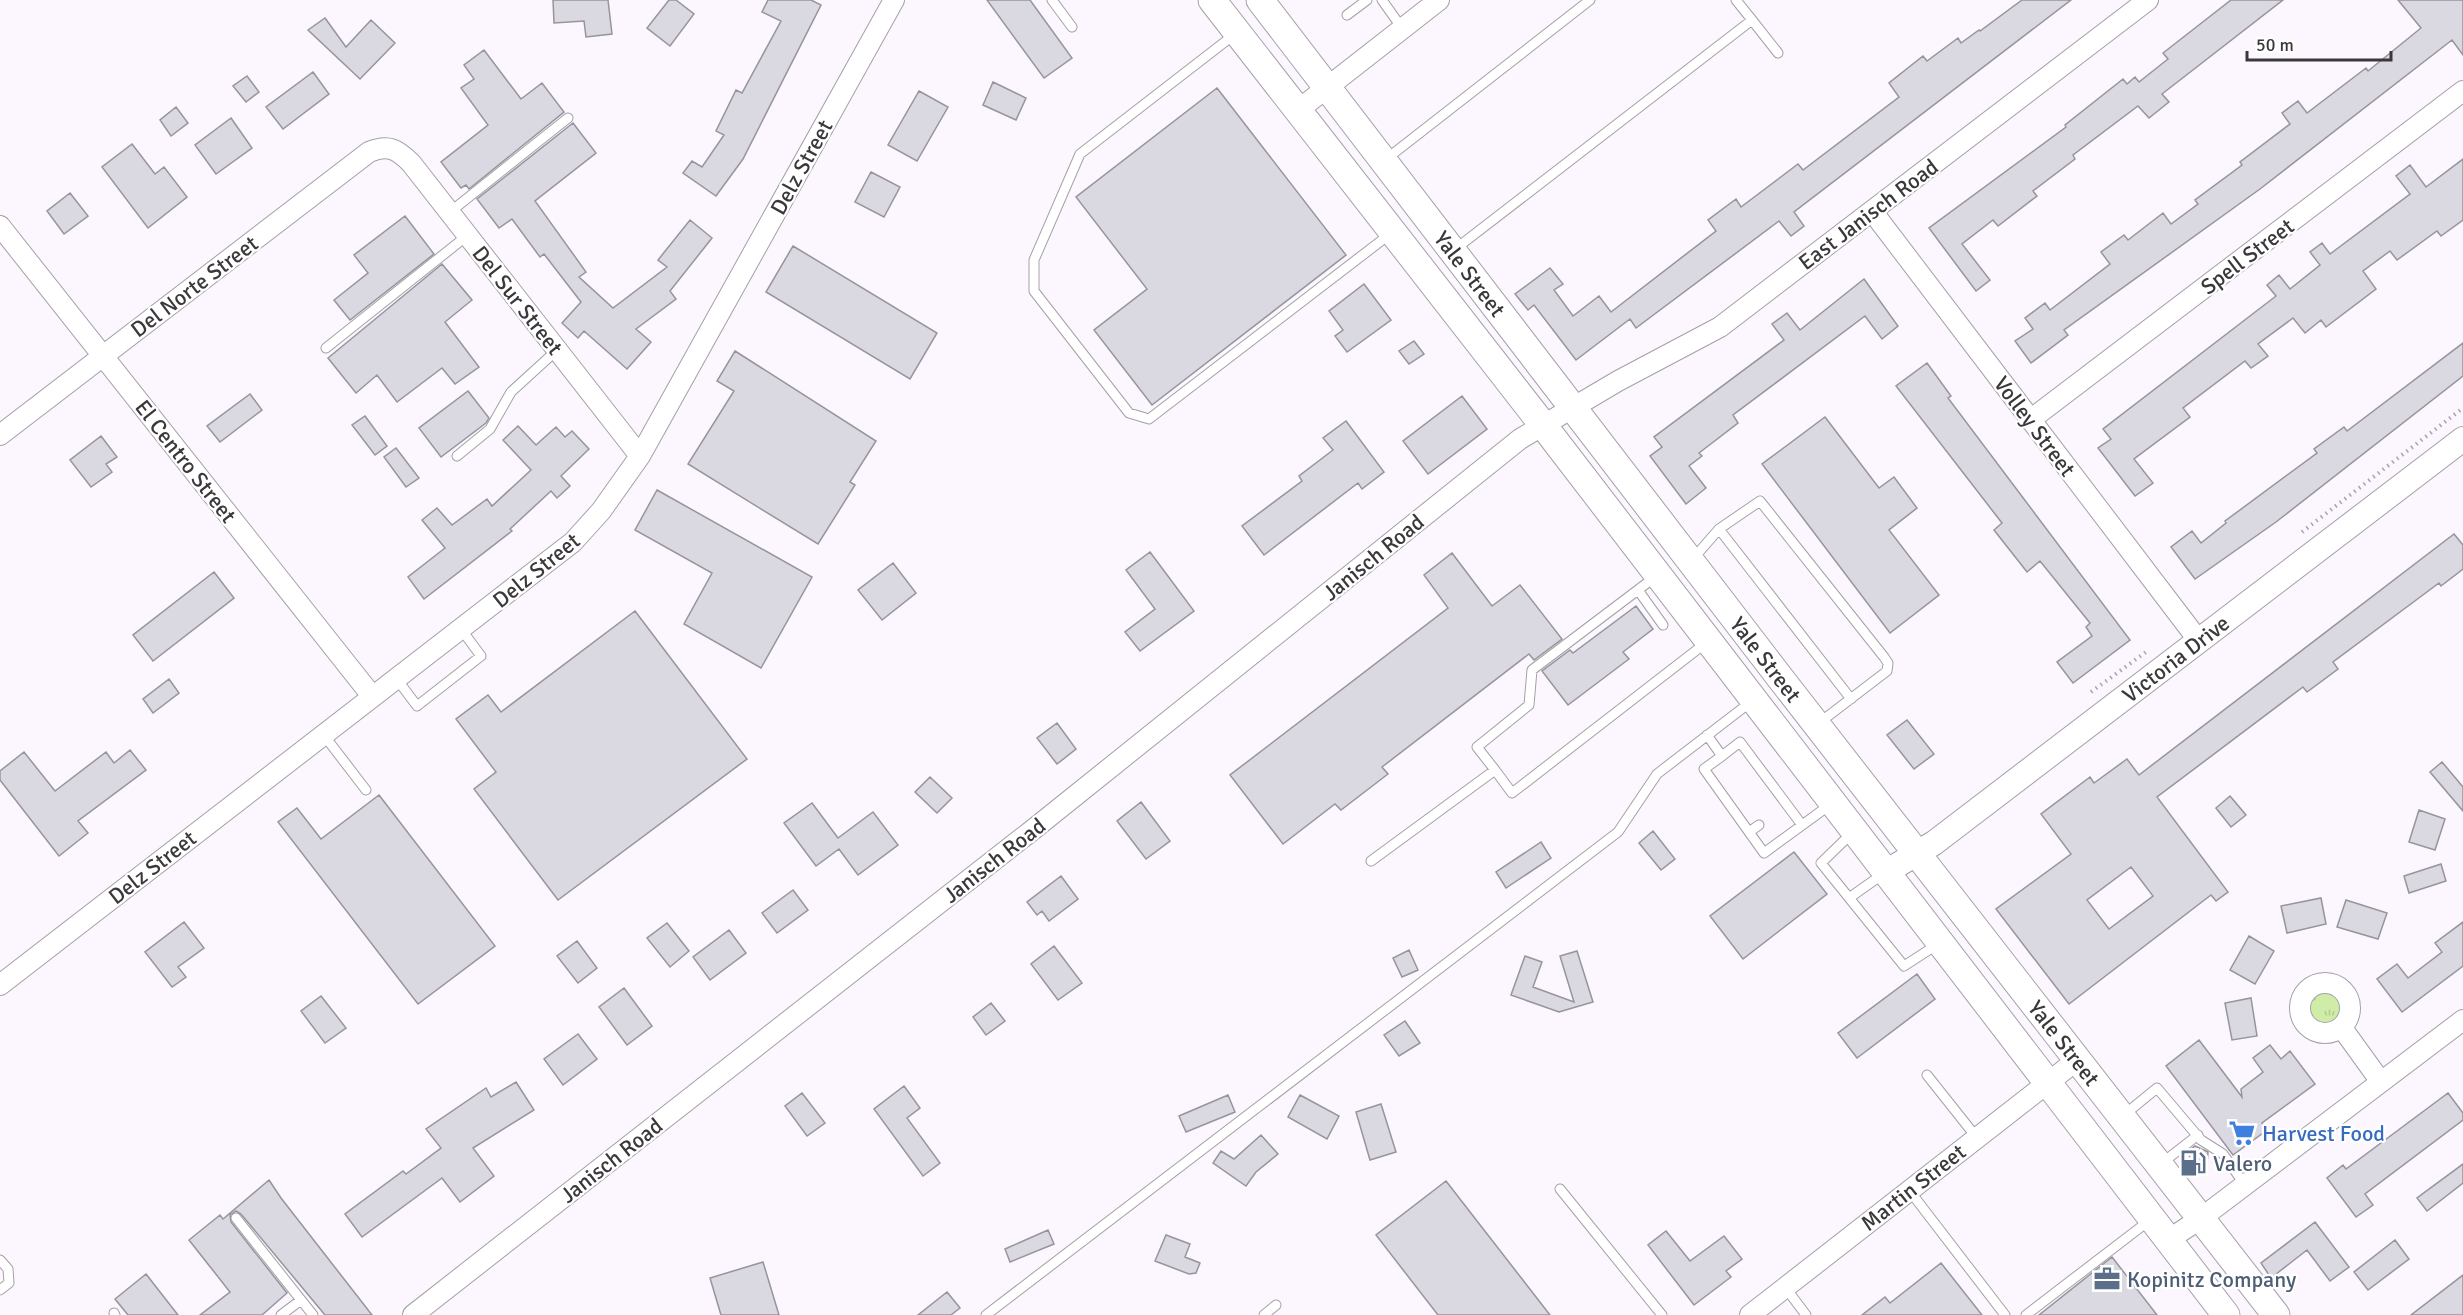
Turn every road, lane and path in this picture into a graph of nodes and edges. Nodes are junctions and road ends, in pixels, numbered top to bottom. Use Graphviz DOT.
graph roads {
  1 [pos="894,0"];
  2 [pos="1052,0"];
  3 [pos="1212,0"];
  4 [pos="1260,0"];
  5 [pos="1367,0"];
  6 [pos="1382,0"];
  7 [pos="1439,0"];
  8 [pos="1590,0"];
  9 [pos="1736,0"];
  10 [pos="2148,0"];
  11 [pos="1347,15"];
  12 [pos="1752,20"];
  13 [pos="1072,27"];
  14 [pos="1402,28"];
  15 [pos="1237,32"];
  16 [pos="1778,53"];
  17 [pos="1328,87"];
  18 [pos="2463,92"];
  19 [pos="1297,111"];
  20 [pos="568,118"];
  21 [pos="392,147"];
  22 [pos="1385,160"];
  23 [pos="1872,211"];
  24 [pos="450,212"];
  25 [pos="0,226"];
  26 [pos="1392,232"];
  27 [pos="468,235"];
  28 [pos="1454,250"];
  29 [pos="326,348"];
  30 [pos="557,350"];
  31 [pos="103,356"];
  32 [pos="1575,407"];
  33 [pos="2463,408"];
  34 [pos="2030,420"];
  35 [pos="1543,425"];
  36 [pos="0,435"];
  37 [pos="2463,439"];
  38 [pos="457,456"];
  39 [pos="640,456"];
  40 [pos="1719,529"];
  41 [pos="2297,536"];
  42 [pos="1691,560"];
  43 [pos="1648,583"];
  44 [pos="1663,625"];
  45 [pos="461,629"];
  46 [pos="1709,641"];
  47 [pos="2199,641"];
  48 [pos="2148,650"];
  49 [pos="396,678"];
  50 [pos="1781,679"];
  51 [pos="2091,692"];
  52 [pos="372,696"];
  53 [pos="1851,699"];
  54 [pos="1754,700"];
  55 [pos="1817,725"];
  56 [pos="323,734"];
  57 [pos="1707,735"];
  58 [pos="1722,756"];
  59 [pos="1756,763"];
  60 [pos="1495,770"];
  61 [pos="1746,770"];
  62 [pos="1728,784"];
  63 [pos="1771,784"];
  64 [pos="366,790"];
  65 [pos="1719,790"];
  66 [pos="1761,791"];
  67 [pos="1833,803"];
  68 [pos="1743,805"];
  69 [pos="1787,805"];
  70 [pos="1734,811"];
  71 [pos="1777,812"];
  72 [pos="1759,825"];
  73 [pos="1802,825"];
  74 [pos="1854,831"];
  75 [pos="1749,832"];
  76 [pos="1918,852"];
  77 [pos="1371,861"];
  78 [pos="1886,872"];
  79 [pos="1849,898"];
  80 [pos="1940,943"];
  81 [pos="0,985"];
  82 [pos="2463,1020"];
  83 [pos="2342,1028"];
  84 [pos="2077,1060"];
  85 [pos="1927,1075"];
  86 [pos="2048,1082"];
  87 [pos="2381,1082"];
  88 [pos="2122,1117"];
  89 [pos="2198,1135"];
  90 [pos="1977,1138"];
  91 [pos="2160,1164"];
  92 [pos="2245,1185"];
  93 [pos="1560,1188"];
  94 [pos="1909,1190"];
  95 [pos="236,1218"];
  96 [pos="2152,1218"];
  97 [pos="2200,1219"];
  98 [pos="2168,1240"];
  99 [pos="0,1260"];
  100 [pos="1785,1287"];
  101 [pos="0,1290"];
  102 [pos="301,1300"];
  103 [pos="1276,1305"];
  104 [pos="281,1315"];
  105 [pos="313,1315"];
  106 [pos="413,1315"];
  107 [pos="986,1315"];
  108 [pos="1264,1315"];
  109 [pos="1662,1315"];
  110 [pos="1750,1315"];
  111 [pos="1806,1315"];
  112 [pos="2006,1315"];
  113 [pos="2026,1315"];
  114 [pos="2226,1315"];
  115 [pos="2276,1315"];
  1 -- 39 [label="street, Delz Street"];
  2 -- 13 [label="lane"];
  3 -- 15 [label="main road, Yale Street"];
  4 -- 17 [label="main road, Yale Street"];
  5 -- 11 [label="lane"];
  6 -- 14 [label="lane"];
  7 -- 14 [label="street"];
  8 -- 22 [label="lane"];
  9 -- 12 [label="lane"];
  10 -- 23 [label="street, East Janisch Road"];
  12 -- 16 [label="lane"];
  12 -- 28 [label="lane"];
  14 -- 17 [label="street"];
  15 -- 19 [label="main road, Yale Street"];
  15 -- 26 [label="lane"];
  17 -- 19 [label="street"];
  17 -- 22 [label="main road, Yale Street"];
  18 -- 34 [label="street, Spell Street"];
  19 -- 26 [label="main road, Yale Street"];
  20 -- 24 [label="lane"];
  21 -- 24 [label="street, Del Sur Street"];
  21 -- 31 [label="street, Del Norte Street"];
  22 -- 28 [label="main road, Yale Street"];
  23 -- 32 [label="street, East Janisch Road"];
  23 -- 34 [label="street, Volley Street"];
  24 -- 27 [label="street, Del Sur Street"];
  25 -- 31 [label="street, El Centro Street"];
  26 -- 35 [label="main road, Yale Street"];
  27 -- 29 [label="lane"];
  27 -- 30 [label="street, Del Sur Street"];
  28 -- 32 [label="main road, Yale Street"];
  30 -- 38 [label="lane"];
  30 -- 39 [label="street, Del Sur Street"];
  31 -- 36 [label="street, Del Norte Street"];
  31 -- 52 [label="street, El Centro Street"];
  32 -- 35 [label="street, Janisch Road"];
  32 -- 42 [label="main road, Yale Street"];
  33 -- 41 [label="path"];
  34 -- 47 [label="street, Volley Street"];
  35 -- 43 [label="main road, Yale Street"];
  35 -- 106 [label="street, Janisch Road"];
  37 -- 47 [label="street, Victoria Drive"];
  39 -- 45 [label="street, Delz Street"];
  40 -- 42 [label="lane"];
  40 -- 53 [label="lane"];
  40 -- 53 [label="lane"];
  42 -- 50 [label="main road, Yale Street"];
  43 -- 44 [label="lane"];
  43 -- 46 [label="main road, Yale Street"];
  43 -- 60 [label="lane"];
  45 -- 49 [label="street, Delz Street"];
  45 -- 49 [label="lane"];
  46 -- 54 [label="main road, Yale Street"];
  46 -- 60 [label="lane"];
  47 -- 76 [label="street, Victoria Drive"];
  48 -- 51 [label="path"];
  49 -- 52 [label="street, Delz Street"];
  50 -- 54 [label="main road"];
  50 -- 55 [label="main road, Yale Street"];
  52 -- 56 [label="street, Delz Street"];
  53 -- 55 [label="lane"];
  54 -- 57 [label="lane"];
  54 -- 67 [label="main road, Yale Street"];
  55 -- 76 [label="main road, Yale Street"];
  56 -- 64 [label="lane"];
  56 -- 81 [label="street, Delz Street"];
  57 -- 58 [label="lane"];
  57 -- 107 [label="lane"];
  58 -- 59 [label="lane"];
  58 -- 65 [label="lane"];
  59 -- 61 [label="lane"];
  59 -- 63 [label="lane"];
  60 -- 77 [label="lane"];
  62 -- 65 [label="lane"];
  63 -- 66 [label="lane"];
  63 -- 69 [label="lane"];
  65 -- 70 [label="lane"];
  67 -- 73 [label="lane"];
  67 -- 74 [label="main road, Yale Street"];
  68 -- 70 [label="lane"];
  69 -- 71 [label="lane"];
  69 -- 73 [label="lane"];
  70 -- 75 [label="lane"];
  72 -- 75 [label="lane"];
  73 -- 75 [label="lane"];
  74 -- 78 [label="main road, Yale Street"];
  74 -- 79 [label="lane"];
  76 -- 78 [label="street, Victoria Drive"];
  76 -- 84 [label="main road, Yale Street"];
  78 -- 79 [label="lane"];
  78 -- 80 [label="main road, Yale Street"];
  79 -- 80 [label="lane"];
  80 -- 86 [label="main road, Yale Street"];
  82 -- 87 [label="street"];
  83 -- 87 [label="street"];
  84 -- 86 [label="street, Martin Street"];
  84 -- 88 [label="main road, Yale Street"];
  85 -- 90 [label="lane"];
  86 -- 90 [label="street, Martin Street"];
  86 -- 96 [label="main road, Yale Street"];
  87 -- 92 [label="street"];
  88 -- 89 [label="lane"];
  88 -- 91 [label="main road, Yale Street"];
  89 -- 91 [label="lane"];
  89 -- 92 [label="lane"];
  90 -- 94 [label="street, Martin Street"];
  91 -- 97 [label="main road, Yale Street"];
  92 -- 97 [label="street"];
  93 -- 109 [label="lane"];
  94 -- 100 [label="street, Martin Street"];
  94 -- 112 [label="lane"];
  95 -- 102 [label="lane"];
  96 -- 98 [label="main road, Yale Street"];
  96 -- 113 [label="lane"];
  97 -- 98 [label="street"];
  97 -- 115 [label="main road, Yale Street"];
  98 -- 114 [label="main road, Yale Street"];
  99 -- 101 [label="lane"];
  100 -- 110 [label="street, Martin Street"];
  100 -- 111 [label="lane"];
  102 -- 104 [label="lane"];
  102 -- 105 [label="lane"];
  103 -- 108 [label="lane"];
}
